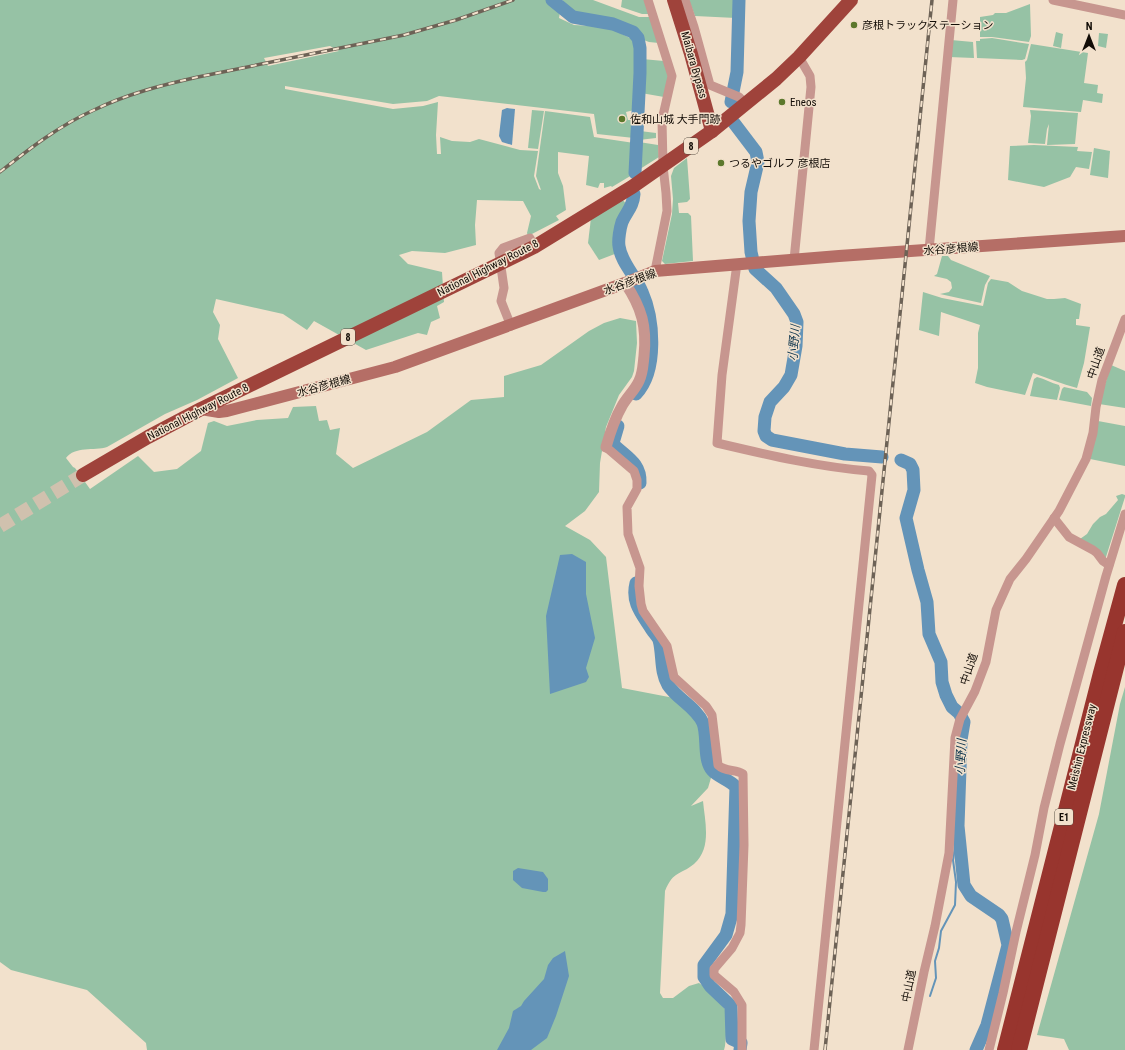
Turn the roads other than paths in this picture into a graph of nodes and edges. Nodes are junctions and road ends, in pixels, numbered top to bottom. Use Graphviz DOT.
graph roads {
  1 [pos="648,0"];
  2 [pos="674,0"];
  3 [pos="685,0"];
  4 [pos="852,0"];
  5 [pos="953,0"];
  6 [pos="1053,0"];
  7 [pos="1125,15"];
  8 [pos="798,57"];
  9 [pos="737,97"];
  10 [pos="712,131"];
  11 [pos="663,166"];
  12 [pos="1125,236"];
  13 [pos="534,247"];
  14 [pos="929,250"];
  15 [pos="794,260"];
  16 [pos="736,265"];
  17 [pos="655,271"];
  18 [pos="632,281"];
  19 [pos="1125,319"];
  20 [pos="510,326"];
  21 [pos="201,409"];
  22 [pos="606,447"];
  23 [pos="83,475"];
  24 [pos="1125,514"];
  25 [pos="1054,518"];
  26 [pos="1109,565"];
  27 [pos="1125,585"];
  28 [pos="1125,632"];
  29 [pos="742,1050"];
  30 [pos="814,1050"];
  31 [pos="908,1050"];
  32 [pos="989,1050"];
  33 [pos="1005,1050"];
  34 [pos="1019,1050"];
  1 -- 11 [label="street"];
  2 -- 10 [label="highway, Maibara Bypass / 8"];
  3 -- 9 [label="street"];
  4 -- 8 [label="highway, National Highway Route 8 / 8"];
  5 -- 14 [label="street"];
  6 -- 7 [label="street"];
  8 -- 9 [label="highway, National Highway Route 8 / 8"];
  8 -- 15 [label="street"];
  9 -- 10 [label="highway, National Highway Route 8 / 8"];
  10 -- 11 [label="highway, National Highway Route 8 / 8"];
  11 -- 13 [label="highway, National Highway Route 8 / 8"];
  11 -- 17 [label="street"];
  12 -- 14 [label="main road, 水谷彦根線"];
  13 -- 20 [label="street"];
  13 -- 21 [label="highway, National Highway Route 8 / 8"];
  14 -- 15 [label="main road, 水谷彦根線"];
  15 -- 16 [label="main road, 水谷彦根線"];
  16 -- 17 [label="main road, 水谷彦根線"];
  16 -- 30 [label="street"];
  17 -- 18 [label="main road, 水谷彦根線"];
  18 -- 20 [label="main road, 水谷彦根線"];
  18 -- 22 [label="street"];
  19 -- 25 [label="street, 中山道"];
  20 -- 21 [label="main road, 水谷彦根線"];
  21 -- 23 [label="highway, National Highway Route 8 / 8"];
  22 -- 29 [label="street"];
  24 -- 26 [label="street"];
  25 -- 26 [label="street"];
  25 -- 31 [label="street, 中山道"];
  26 -- 32 [label="street"];
  27 -- 33 [label="highway, Meishin Expressway / E1"];
  28 -- 34 [label="highway, Meishin Expressway / E1"];
}
